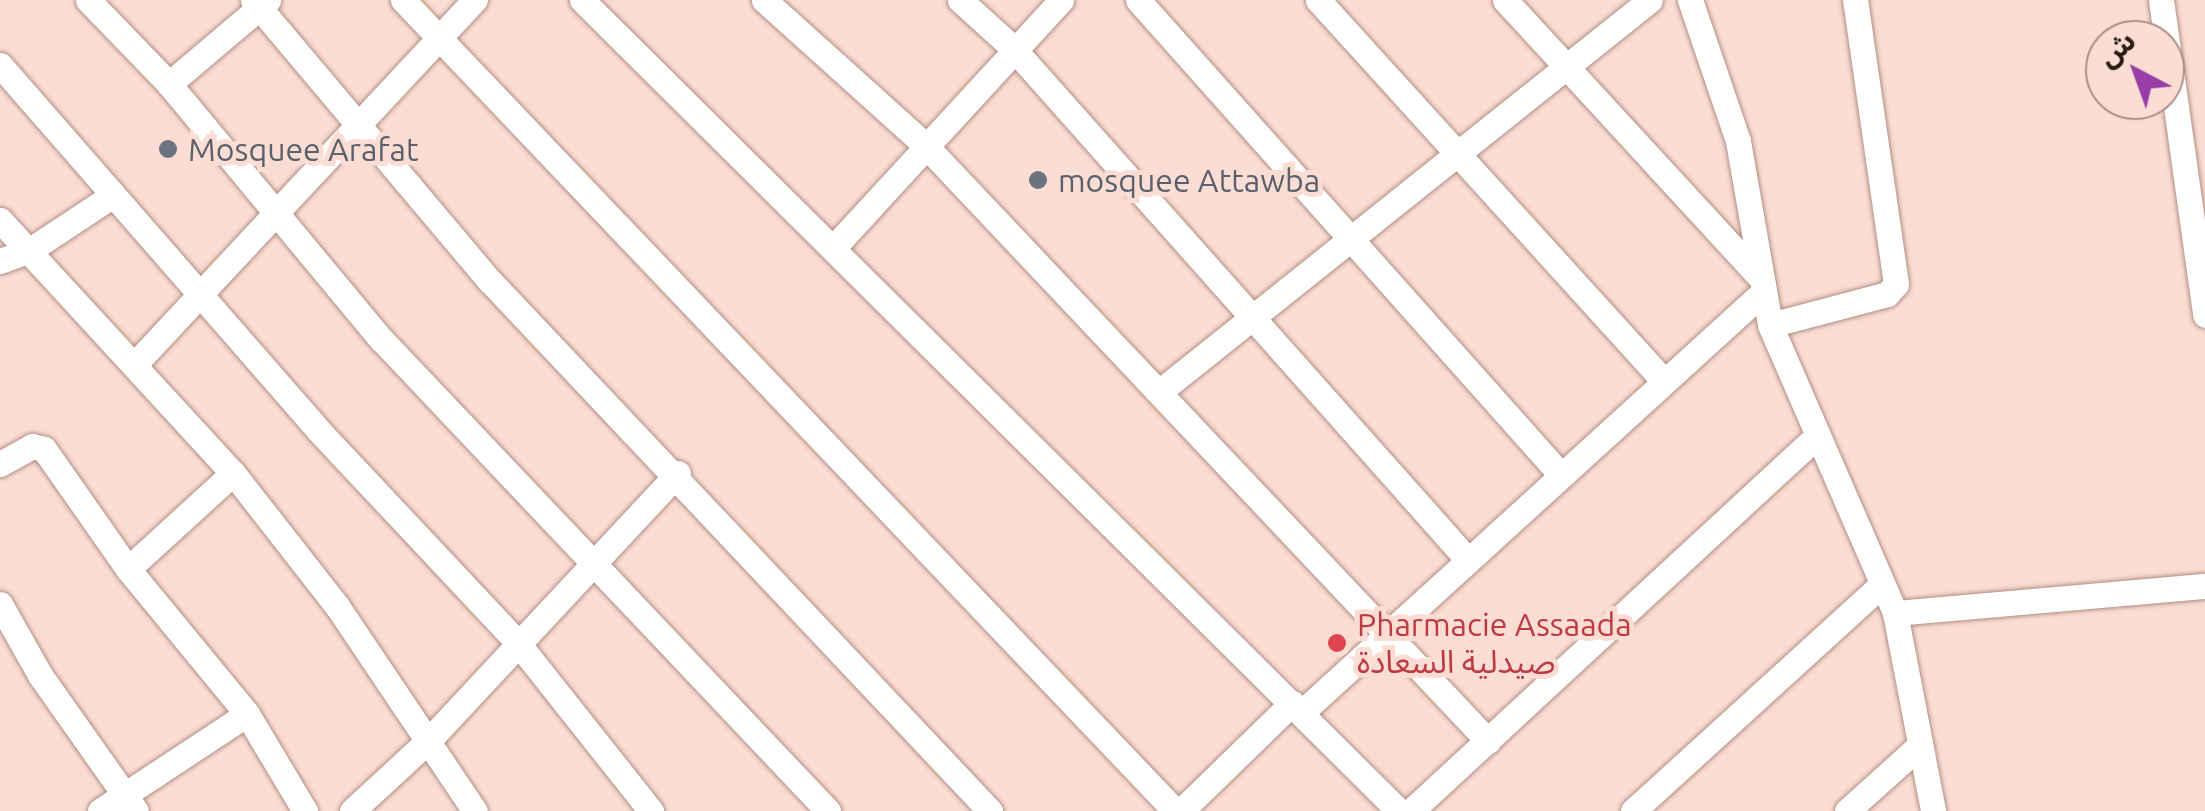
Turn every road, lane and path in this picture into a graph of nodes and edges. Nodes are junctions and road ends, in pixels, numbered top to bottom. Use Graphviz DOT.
graph roads {
  1 [pos="88,0"];
  2 [pos="402,0"];
  3 [pos="475,0"];
  4 [pos="582,0"];
  5 [pos="764,0"];
  6 [pos="960,0"];
  7 [pos="1062,0"];
  8 [pos="1138,0"];
  9 [pos="1318,0"];
  10 [pos="1505,0"];
  11 [pos="1650,0"];
  12 [pos="1690,0"];
  13 [pos="1854,0"];
  14 [pos="2161,0"];
  15 [pos="260,3"];
  16 [pos="438,36"];
  17 [pos="1012,47"];
  18 [pos="0,64"];
  19 [pos="1563,65"];
  20 [pos="169,84"];
  21 [pos="361,126"];
  22 [pos="925,145"];
  23 [pos="1458,150"];
  24 [pos="112,194"];
  25 [pos="279,214"];
  26 [pos="0,220"];
  27 [pos="1345,240"];
  28 [pos="835,246"];
  29 [pos="30,250"];
  30 [pos="0,261"];
  31 [pos="1759,284"];
  32 [pos="204,293"];
  33 [pos="2205,315"];
  34 [pos="1248,316"];
  35 [pos="1770,325"];
  36 [pos="136,363"];
  37 [pos="1662,379"];
  38 [pos="1159,392"];
  39 [pos="1817,436"];
  40 [pos="0,464"];
  41 [pos="233,473"];
  42 [pos="678,474"];
  43 [pos="1560,474"];
  44 [pos="593,559"];
  45 [pos="1467,560"];
  46 [pos="128,569"];
  47 [pos="1882,584"];
  48 [pos="2205,586"];
  49 [pos="0,604"];
  50 [pos="1895,614"];
  51 [pos="1384,634"];
  52 [pos="517,642"];
  53 [pos="1296,708"];
  54 [pos="247,714"];
  55 [pos="429,740"];
  56 [pos="1488,741"];
  57 [pos="1917,748"];
  58 [pos="130,801"];
  59 [pos="100,811"];
  60 [pos="305,811"];
  61 [pos="352,811"];
  62 [pos="475,811"];
  63 [pos="650,811"];
  64 [pos="828,811"];
  65 [pos="990,811"];
  66 [pos="1178,811"];
  67 [pos="1399,811"];
  68 [pos="1412,811"];
  69 [pos="1633,811"];
  70 [pos="1847,811"];
  71 [pos="1933,811"];
  1 -- 20 [label="street"];
  2 -- 16 [label="street"];
  3 -- 16 [label="street"];
  4 -- 28 [label="street"];
  5 -- 22 [label="street"];
  6 -- 17 [label="street"];
  7 -- 17 [label="street"];
  8 -- 27 [label="street"];
  9 -- 23 [label="street"];
  10 -- 19 [label="street"];
  11 -- 19 [label="street"];
  12 -- 31 [label="street"];
  13 -- 35 [label="street"];
  14 -- 33 [label="street"];
  15 -- 20 [label="street"];
  15 -- 21 [label="street"];
  16 -- 21 [label="street"];
  16 -- 66 [label="street"];
  17 -- 22 [label="street"];
  17 -- 34 [label="street"];
  18 -- 24 [label="street"];
  19 -- 23 [label="street"];
  19 -- 31 [label="street"];
  20 -- 25 [label="street"];
  21 -- 25 [label="street"];
  21 -- 42 [label="street"];
  22 -- 28 [label="street"];
  22 -- 38 [label="street"];
  23 -- 27 [label="street"];
  23 -- 37 [label="street"];
  24 -- 29 [label="street"];
  24 -- 32 [label="street"];
  25 -- 32 [label="street"];
  25 -- 44 [label="street"];
  26 -- 29 [label="street"];
  27 -- 34 [label="street"];
  27 -- 43 [label="street"];
  28 -- 53 [label="street"];
  29 -- 30 [label="street"];
  29 -- 36 [label="street"];
  31 -- 35 [label="street"];
  31 -- 37 [label="street"];
  32 -- 36 [label="street"];
  32 -- 52 [label="street"];
  34 -- 38 [label="street"];
  34 -- 45 [label="street"];
  35 -- 39 [label="street"];
  36 -- 41 [label="street"];
  37 -- 43 [label="street"];
  38 -- 51 [label="street"];
  39 -- 47 [label="street"];
  39 -- 56 [label="street"];
  40 -- 46 [label="street"];
  41 -- 46 [label="street"];
  41 -- 55 [label="street"];
  42 -- 44 [label="street"];
  42 -- 65 [label="street"];
  43 -- 45 [label="street"];
  44 -- 52 [label="street"];
  44 -- 64 [label="street"];
  45 -- 51 [label="street"];
  46 -- 54 [label="street"];
  47 -- 50 [label="street"];
  47 -- 69 [label="street"];
  48 -- 50 [label="street"];
  49 -- 58 [label="street"];
  50 -- 57 [label="street"];
  51 -- 53 [label="street"];
  51 -- 56 [label="street"];
  52 -- 55 [label="street"];
  52 -- 63 [label="street"];
  53 -- 66 [label="street"];
  53 -- 67 [label="street"];
  54 -- 58 [label="street"];
  54 -- 60 [label="street"];
  55 -- 61 [label="street"];
  55 -- 62 [label="street"];
  56 -- 68 [label="street"];
  57 -- 70 [label="street"];
  57 -- 71 [label="street"];
  58 -- 59 [label="street"];
}
